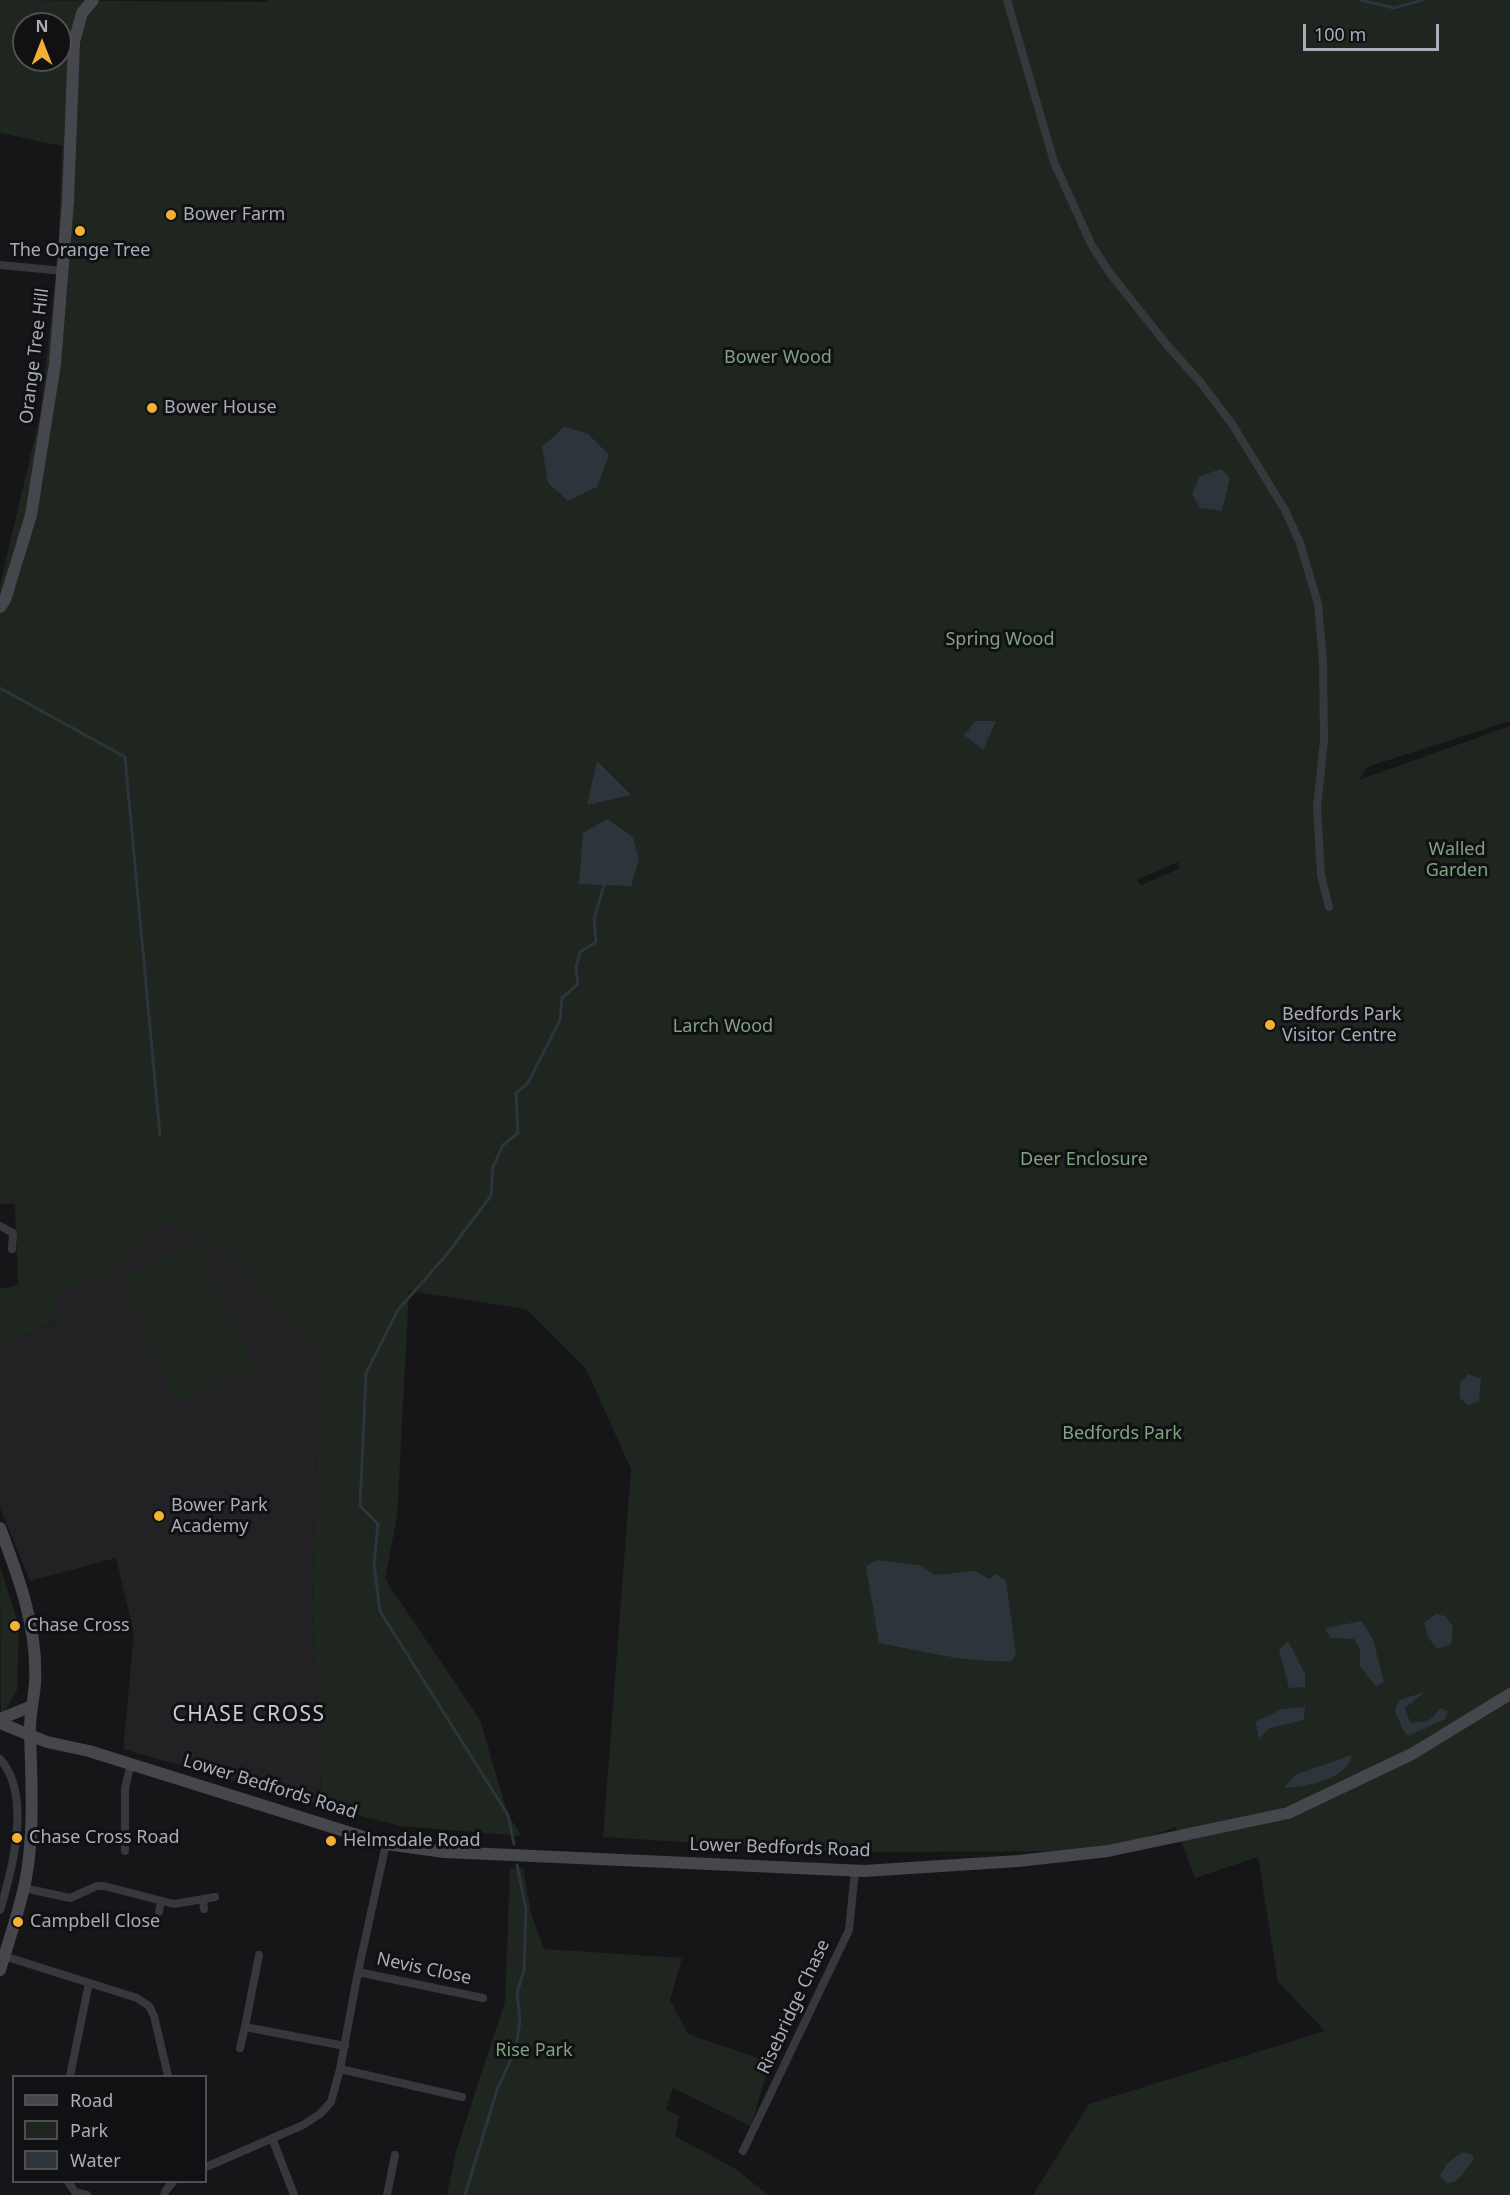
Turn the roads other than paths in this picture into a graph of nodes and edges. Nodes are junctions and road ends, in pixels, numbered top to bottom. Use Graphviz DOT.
graph roads {
  1 [pos="93,0"];
  2 [pos="1007,0"];
  3 [pos="0,265"];
  4 [pos="63,271"];
  5 [pos="0,607"];
  6 [pos="1329,907"];
  7 [pos="0,1226"];
  8 [pos="12,1249"];
  9 [pos="0,1528"];
  10 [pos="1510,1694"];
  11 [pos="32,1706"];
  12 [pos="0,1721"];
  13 [pos="30,1736"];
  14 [pos="0,1759"];
  15 [pos="131,1763"];
  16 [pos="386,1844"];
  17 [pos="125,1851"];
  18 [pos="855,1871"];
  19 [pos="24,1888"];
  20 [pos="215,1897"];
  21 [pos="203,1899"];
  22 [pos="161,1901"];
  23 [pos="204,1909"];
  24 [pos="0,1910"];
  25 [pos="159,1912"];
  26 [pos="259,1954"];
  27 [pos="4,1956"];
  28 [pos="0,1970"];
  29 [pos="358,1972"];
  30 [pos="90,1983"];
  31 [pos="483,1998"];
  32 [pos="245,2027"];
  33 [pos="345,2046"];
  34 [pos="240,2048"];
  35 [pos="340,2069"];
  36 [pos="70,2075"];
  37 [pos="168,2075"];
  38 [pos="462,2097"];
  39 [pos="272,2138"];
  40 [pos="743,2151"];
  41 [pos="395,2155"];
  42 [pos="207,2167"];
  43 [pos="69,2183"];
  44 [pos="87,2195"];
  45 [pos="294,2195"];
  46 [pos="387,2195"];
  1 -- 4 [label="street, Orange Tree Hill"];
  2 -- 6 [label="street"];
  3 -- 4 [label="street"];
  4 -- 5 [label="street, Orange Tree Hill"];
  7 -- 8 [label="street"];
  9 -- 11 [label="street"];
  10 -- 18 [label="street, Lower Bedfords Road"];
  11 -- 12 [label="street"];
  11 -- 13 [label="street"];
  12 -- 13 [label="street"];
  13 -- 15 [label="street, Lower Bedfords Road"];
  13 -- 19 [label="street"];
  14 -- 24 [label="street"];
  15 -- 16 [label="street, Lower Bedfords Road"];
  15 -- 17 [label="street"];
  16 -- 18 [label="street, Lower Bedfords Road"];
  16 -- 29 [label="street"];
  18 -- 40 [label="street, Risebridge Chase"];
  19 -- 22 [label="street"];
  19 -- 27 [label="street"];
  20 -- 21 [label="street"];
  21 -- 22 [label="street"];
  21 -- 23 [label="street"];
  22 -- 25 [label="street"];
  26 -- 32 [label="street"];
  27 -- 28 [label="street"];
  27 -- 30 [label="street"];
  29 -- 31 [label="street, Nevis Close"];
  29 -- 33 [label="street"];
  30 -- 36 [label="street"];
  30 -- 37 [label="street"];
  32 -- 33 [label="street"];
  32 -- 34 [label="street"];
  33 -- 35 [label="street"];
  35 -- 38 [label="street"];
  35 -- 39 [label="street"];
  39 -- 42 [label="street"];
  39 -- 45 [label="street"];
  41 -- 46 [label="street"];
  43 -- 44 [label="street"];
}
